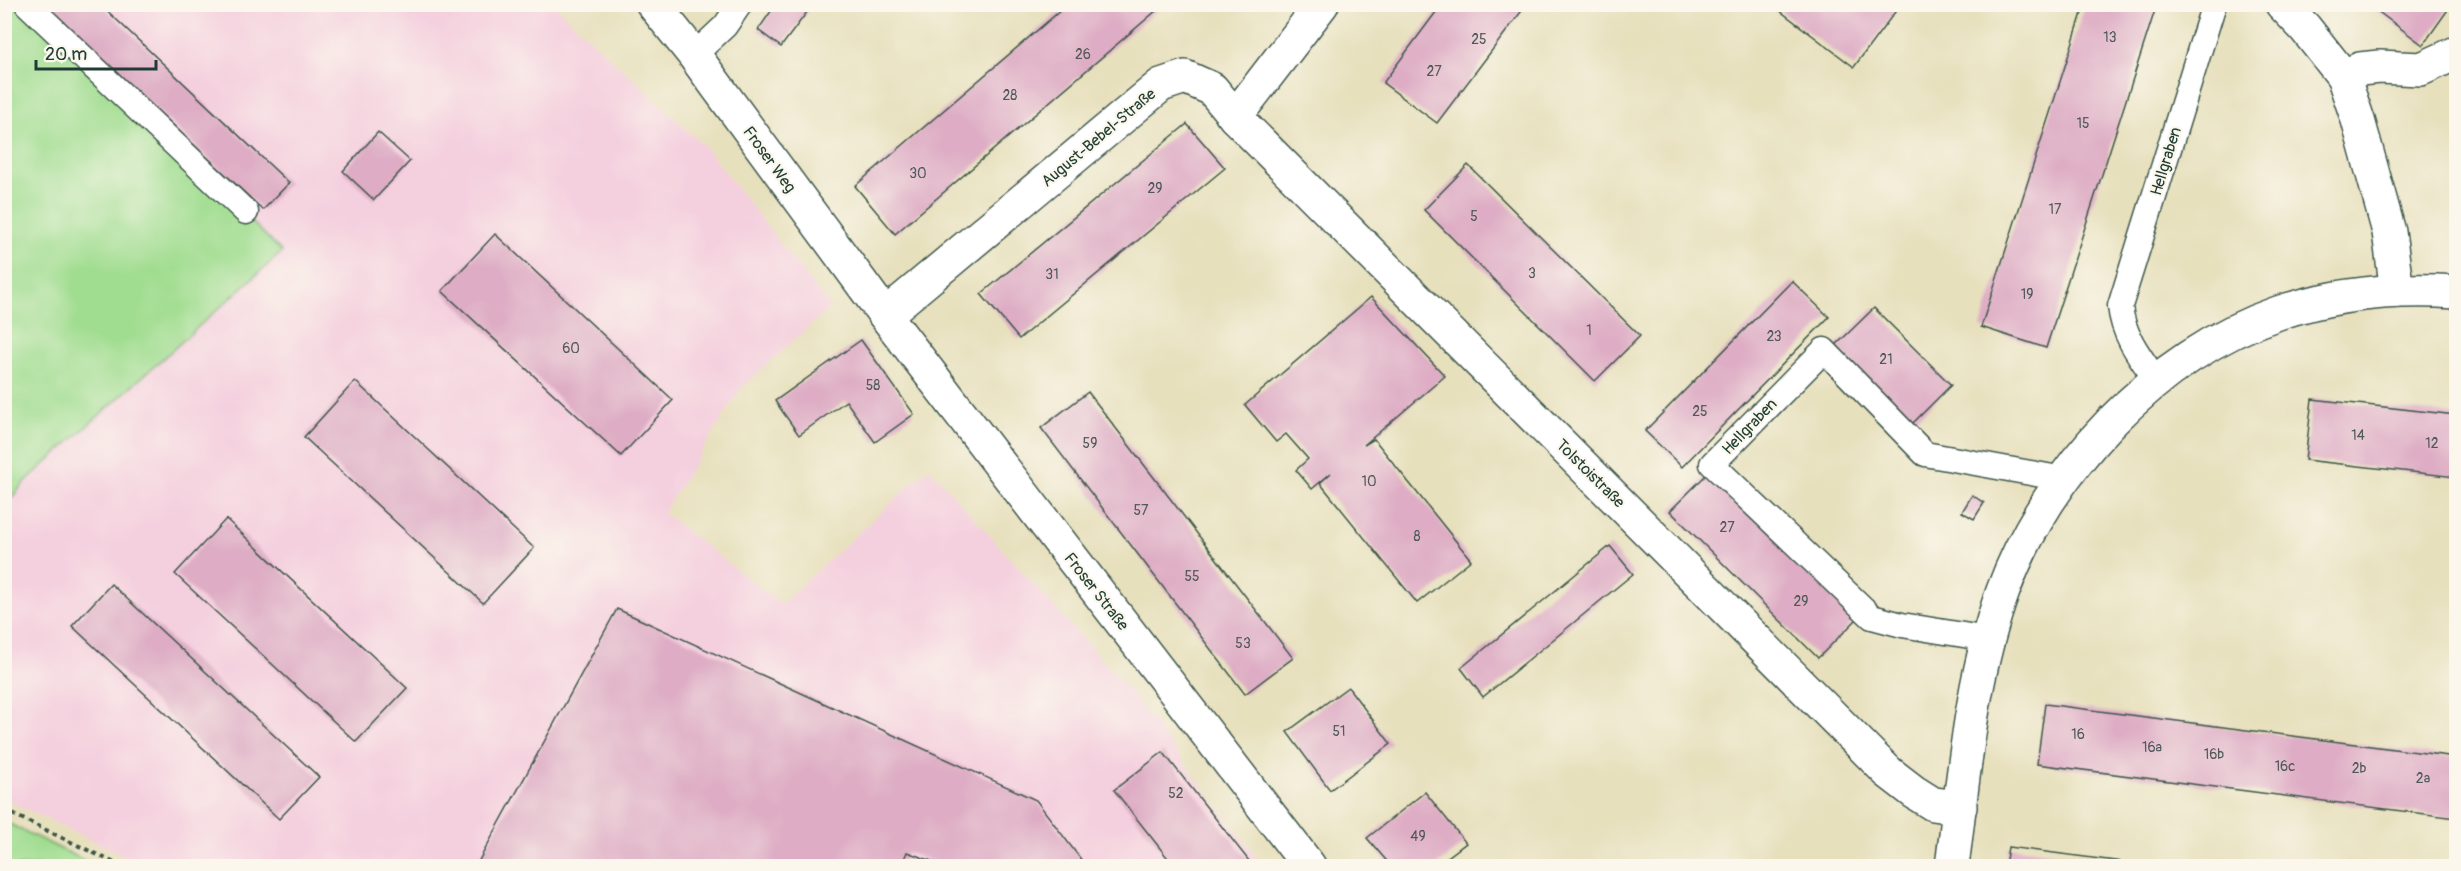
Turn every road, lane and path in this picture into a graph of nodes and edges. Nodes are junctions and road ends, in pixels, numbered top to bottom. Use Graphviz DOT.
graph roads {
  1 [pos="27,4"];
  2 [pos="653,4"];
  3 [pos="740,4"];
  4 [pos="1322,4"];
  5 [pos="2214,4"];
  6 [pos="2282,4"];
  7 [pos="2457,52"];
  8 [pos="694,55"];
  9 [pos="2343,76"];
  10 [pos="1235,117"];
  11 [pos="246,212"];
  12 [pos="2397,291"];
  13 [pos="2457,291"];
  14 [pos="885,315"];
  15 [pos="2157,381"];
  16 [pos="2064,479"];
  17 [pos="1988,639"];
  18 [pos="1960,807"];
  19 [pos="4,810"];
  20 [pos="121,867"];
  21 [pos="1309,867"];
  22 [pos="1952,867"];
  1 -- 11 [label="lane"];
  2 -- 8 [label="street, Froser Weg"];
  3 -- 8 [label="lane"];
  4 -- 10 [label="street"];
  5 -- 15 [label="lane, Hellgraben"];
  6 -- 9 [label="street"];
  7 -- 9 [label="street"];
  8 -- 14 [label="street, Froser Weg"];
  9 -- 12 [label="street"];
  10 -- 14 [label="street, August-Bebel-Straße"];
  10 -- 18 [label="street, Tolstoistraße"];
  12 -- 13 [label="street"];
  12 -- 15 [label="street"];
  14 -- 21 [label="street, Froser Straße"];
  15 -- 16 [label="street"];
  16 -- 17 [label="street"];
  16 -- 17 [label="lane, Hellgraben"];
  17 -- 18 [label="street"];
  18 -- 22 [label="street"];
  19 -- 20 [label="path"];
}
